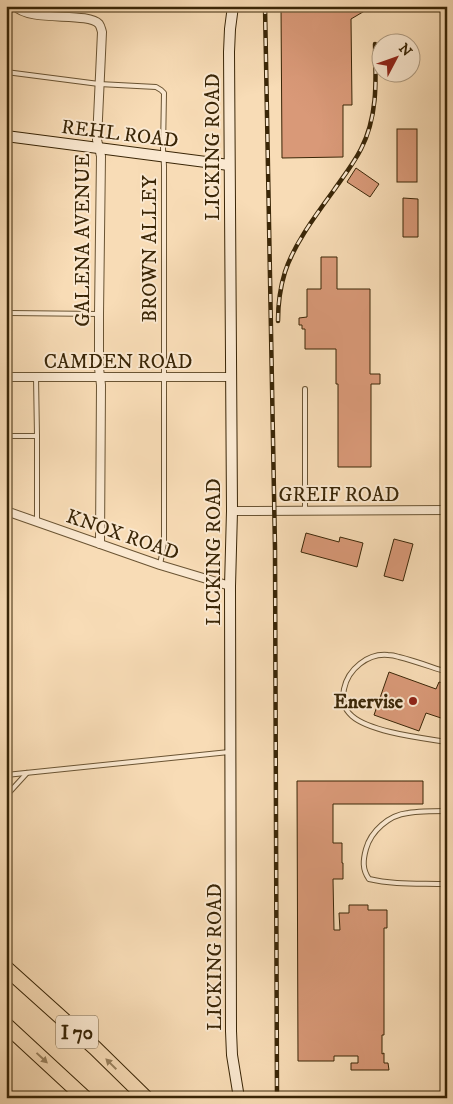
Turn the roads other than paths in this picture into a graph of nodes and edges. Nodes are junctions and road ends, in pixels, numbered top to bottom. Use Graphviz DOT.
graph roads {
  1 [pos="14,6"];
  2 [pos="233,6"];
  3 [pos="6,72"];
  4 [pos="99,84"];
  5 [pos="6,136"];
  6 [pos="99,148"];
  7 [pos="163,156"];
  8 [pos="229,165"];
  9 [pos="10,313"];
  10 [pos="99,314"];
  11 [pos="6,377"];
  12 [pos="36,377"];
  13 [pos="100,377"];
  14 [pos="164,377"];
  15 [pos="231,377"];
  16 [pos="305,389"];
  17 [pos="6,436"];
  18 [pos="37,436"];
  19 [pos="447,510"];
  20 [pos="6,511"];
  21 [pos="232,511"];
  22 [pos="305,511"];
  23 [pos="37,522"];
  24 [pos="100,544"];
  25 [pos="160,565"];
  26 [pos="230,586"];
  27 [pos="447,672"];
  28 [pos="447,742"];
  29 [pos="231,751"];
  30 [pos="27,773"];
  31 [pos="6,775"];
  32 [pos="6,796"];
  33 [pos="447,811"];
  34 [pos="447,884"];
  35 [pos="6,968"];
  36 [pos="6,1025"];
  37 [pos="85,1098"];
  38 [pos="146,1098"];
  39 [pos="239,1098"];
  1 -- 4 [label="street, GALENA AVENUE"];
  2 -- 8 [label="street, LICKING ROAD"];
  3 -- 4 [label="lane, BROWN ALLEY"];
  4 -- 6 [label="street, GALENA AVENUE"];
  4 -- 7 [label="lane, BROWN ALLEY"];
  5 -- 6 [label="street, REHL ROAD"];
  6 -- 7 [label="street, REHL ROAD"];
  6 -- 10 [label="street, GALENA AVENUE"];
  7 -- 8 [label="street, REHL ROAD"];
  7 -- 14 [label="lane, BROWN ALLEY"];
  8 -- 15 [label="street, LICKING ROAD"];
  9 -- 10 [label="lane"];
  10 -- 13 [label="street, GALENA AVENUE"];
  11 -- 12 [label="street, CAMDEN ROAD"];
  12 -- 13 [label="street, CAMDEN ROAD"];
  12 -- 18 [label="lane"];
  13 -- 14 [label="street, CAMDEN ROAD"];
  13 -- 24 [label="street, GALENA AVENUE"];
  14 -- 15 [label="street, CAMDEN ROAD"];
  14 -- 25 [label="lane, BROWN ALLEY"];
  15 -- 21 [label="street, LICKING ROAD"];
  16 -- 22 [label="lane"];
  17 -- 18 [label="lane"];
  18 -- 23 [label="lane"];
  19 -- 22 [label="street, GREIF ROAD"];
  20 -- 23 [label="street, KNOX ROAD"];
  21 -- 22 [label="street, GREIF ROAD"];
  21 -- 26 [label="street, LICKING ROAD"];
  23 -- 24 [label="street, KNOX ROAD"];
  24 -- 25 [label="street, KNOX ROAD"];
  25 -- 26 [label="street, KNOX ROAD"];
  26 -- 29 [label="street, LICKING ROAD"];
  27 -- 28 [label="lane"];
  29 -- 30 [label="lane"];
  29 -- 39 [label="street, LICKING ROAD"];
  30 -- 31 [label="lane"];
  30 -- 32 [label="lane"];
  33 -- 34 [label="lane"];
  38 -- 35 [label="highway, I 70, one-way"];
  36 -- 37 [label="highway, I 70, one-way"];
}
